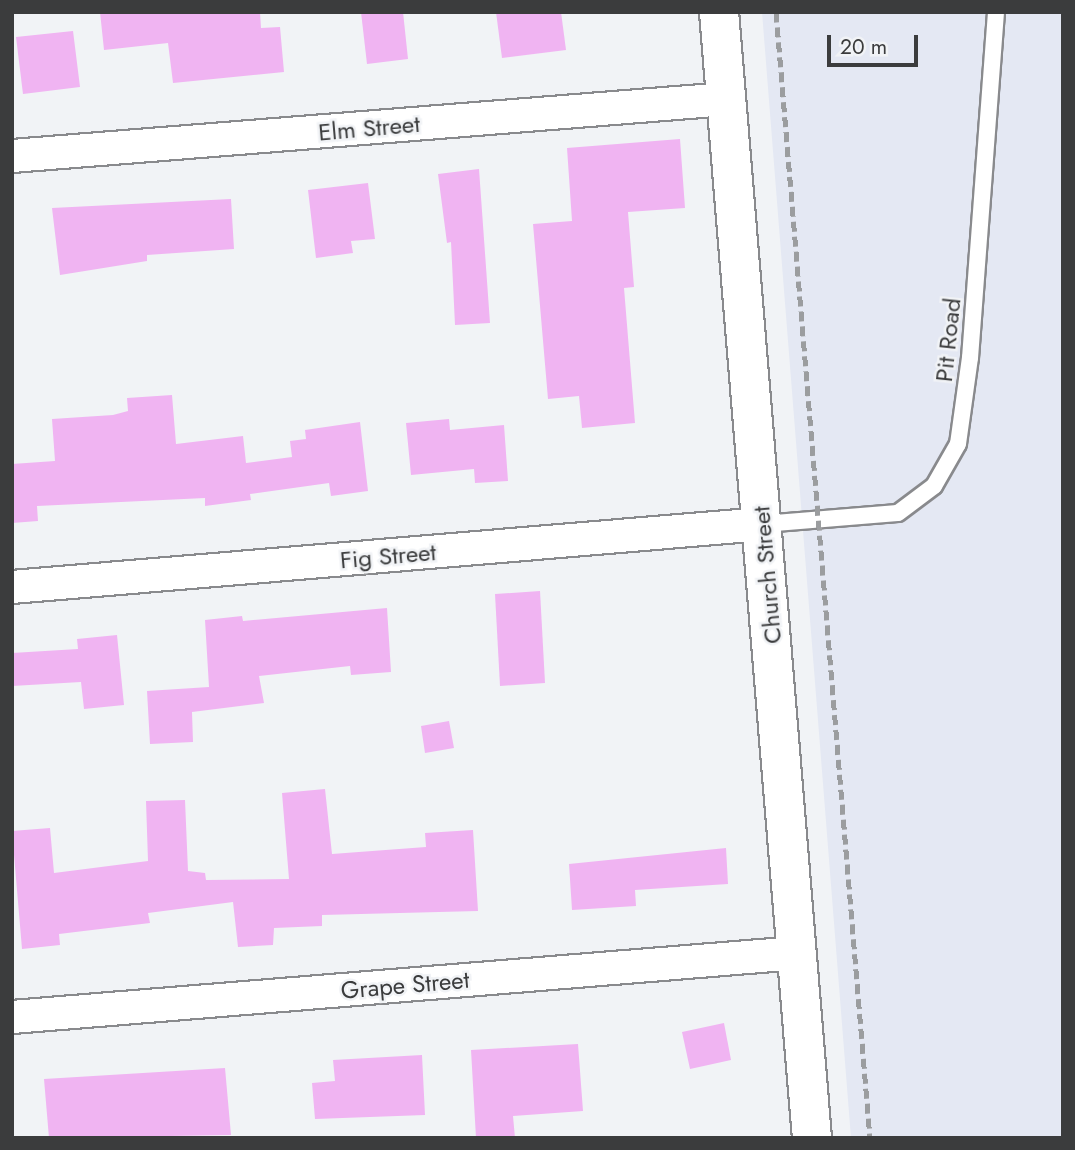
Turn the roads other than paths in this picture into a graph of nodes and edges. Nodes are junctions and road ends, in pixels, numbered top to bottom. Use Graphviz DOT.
graph roads {
  1 [pos="719,12"];
  2 [pos="996,12"];
  3 [pos="726,99"];
  4 [pos="12,156"];
  5 [pos="763,524"];
  6 [pos="12,587"];
  7 [pos="798,953"];
  8 [pos="12,1017"];
  9 [pos="812,1138"];
  1 -- 3 [label="street, Church Street"];
  2 -- 5 [label="lane, Pit Road"];
  3 -- 4 [label="street, Elm Street"];
  3 -- 5 [label="street, Church Street"];
  5 -- 6 [label="street, Fig Street"];
  5 -- 7 [label="street, Church Street"];
  7 -- 8 [label="street, Grape Street"];
  7 -- 9 [label="street, Church Street"];
}
